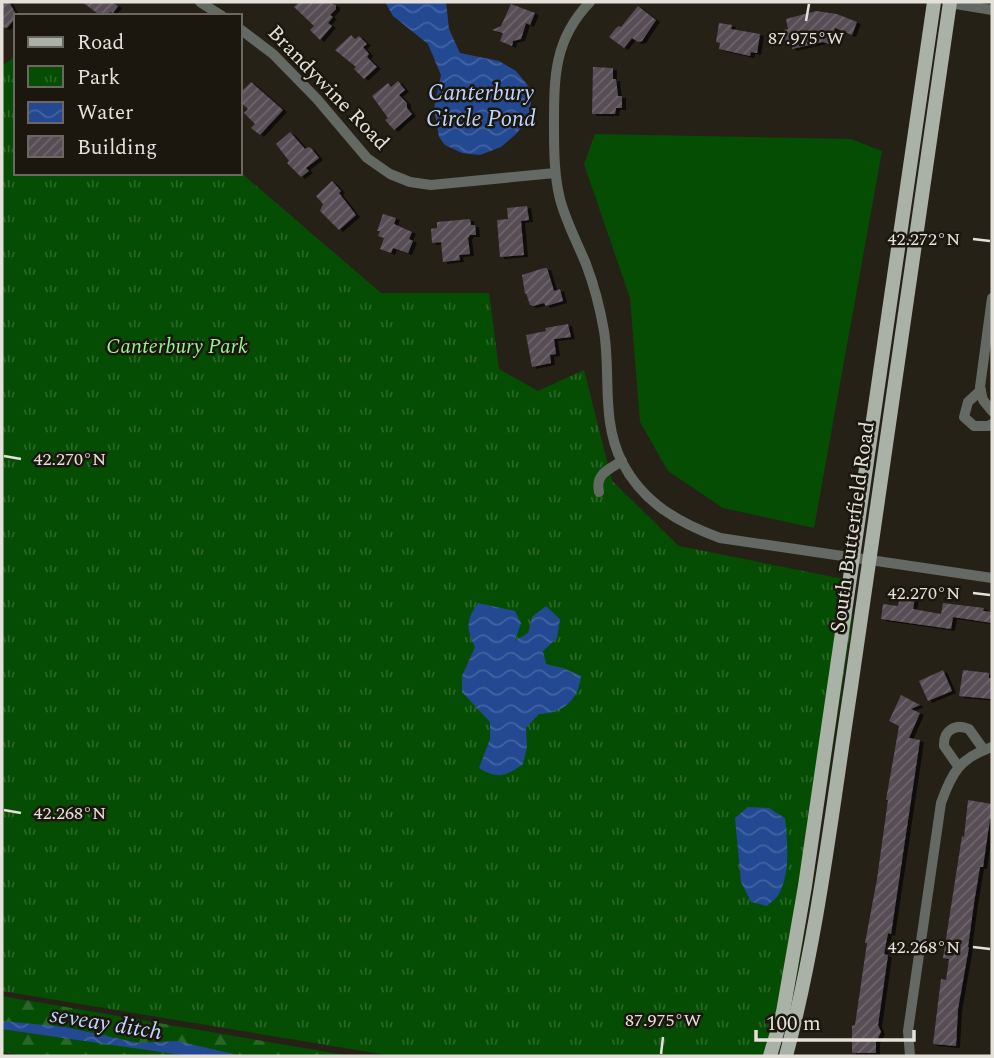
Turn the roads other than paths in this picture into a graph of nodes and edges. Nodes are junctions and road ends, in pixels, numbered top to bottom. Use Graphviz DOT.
graph roads {
  1 [pos="200,2"];
  2 [pos="590,2"];
  3 [pos="934,2"];
  4 [pos="950,3"];
  5 [pos="992,10"];
  6 [pos="219,14"];
  7 [pos="242,31"];
  8 [pos="555,173"];
  9 [pos="992,298"];
  10 [pos="981,390"];
  11 [pos="992,411"];
  12 [pos="992,424"];
  13 [pos="622,461"];
  14 [pos="599,492"];
  15 [pos="861,559"];
  16 [pos="992,578"];
  17 [pos="988,749"];
  18 [pos="958,766"];
  19 [pos="770,1056"];
  20 [pos="786,1056"];
  21 [pos="910,1056"];
  1 -- 6 [label="street"];
  2 -- 8 [label="street"];
  3 -- 15 [label="main road, South Butterfield Road"];
  4 -- 5 [label="street"];
  4 -- 15 [label="main road, South Butterfield Road"];
  7 -- 8 [label="street, Brandywine Road"];
  8 -- 13 [label="street"];
  9 -- 10 [label="street"];
  10 -- 11 [label="street"];
  10 -- 12 [label="street"];
  13 -- 14 [label="street"];
  13 -- 15 [label="street"];
  15 -- 16 [label="street"];
  15 -- 19 [label="main road, South Butterfield Road"];
  15 -- 20 [label="main road, South Butterfield Road"];
  17 -- 18 [label="street"];
  17 -- 18 [label="street"];
  18 -- 21 [label="street"];
}
